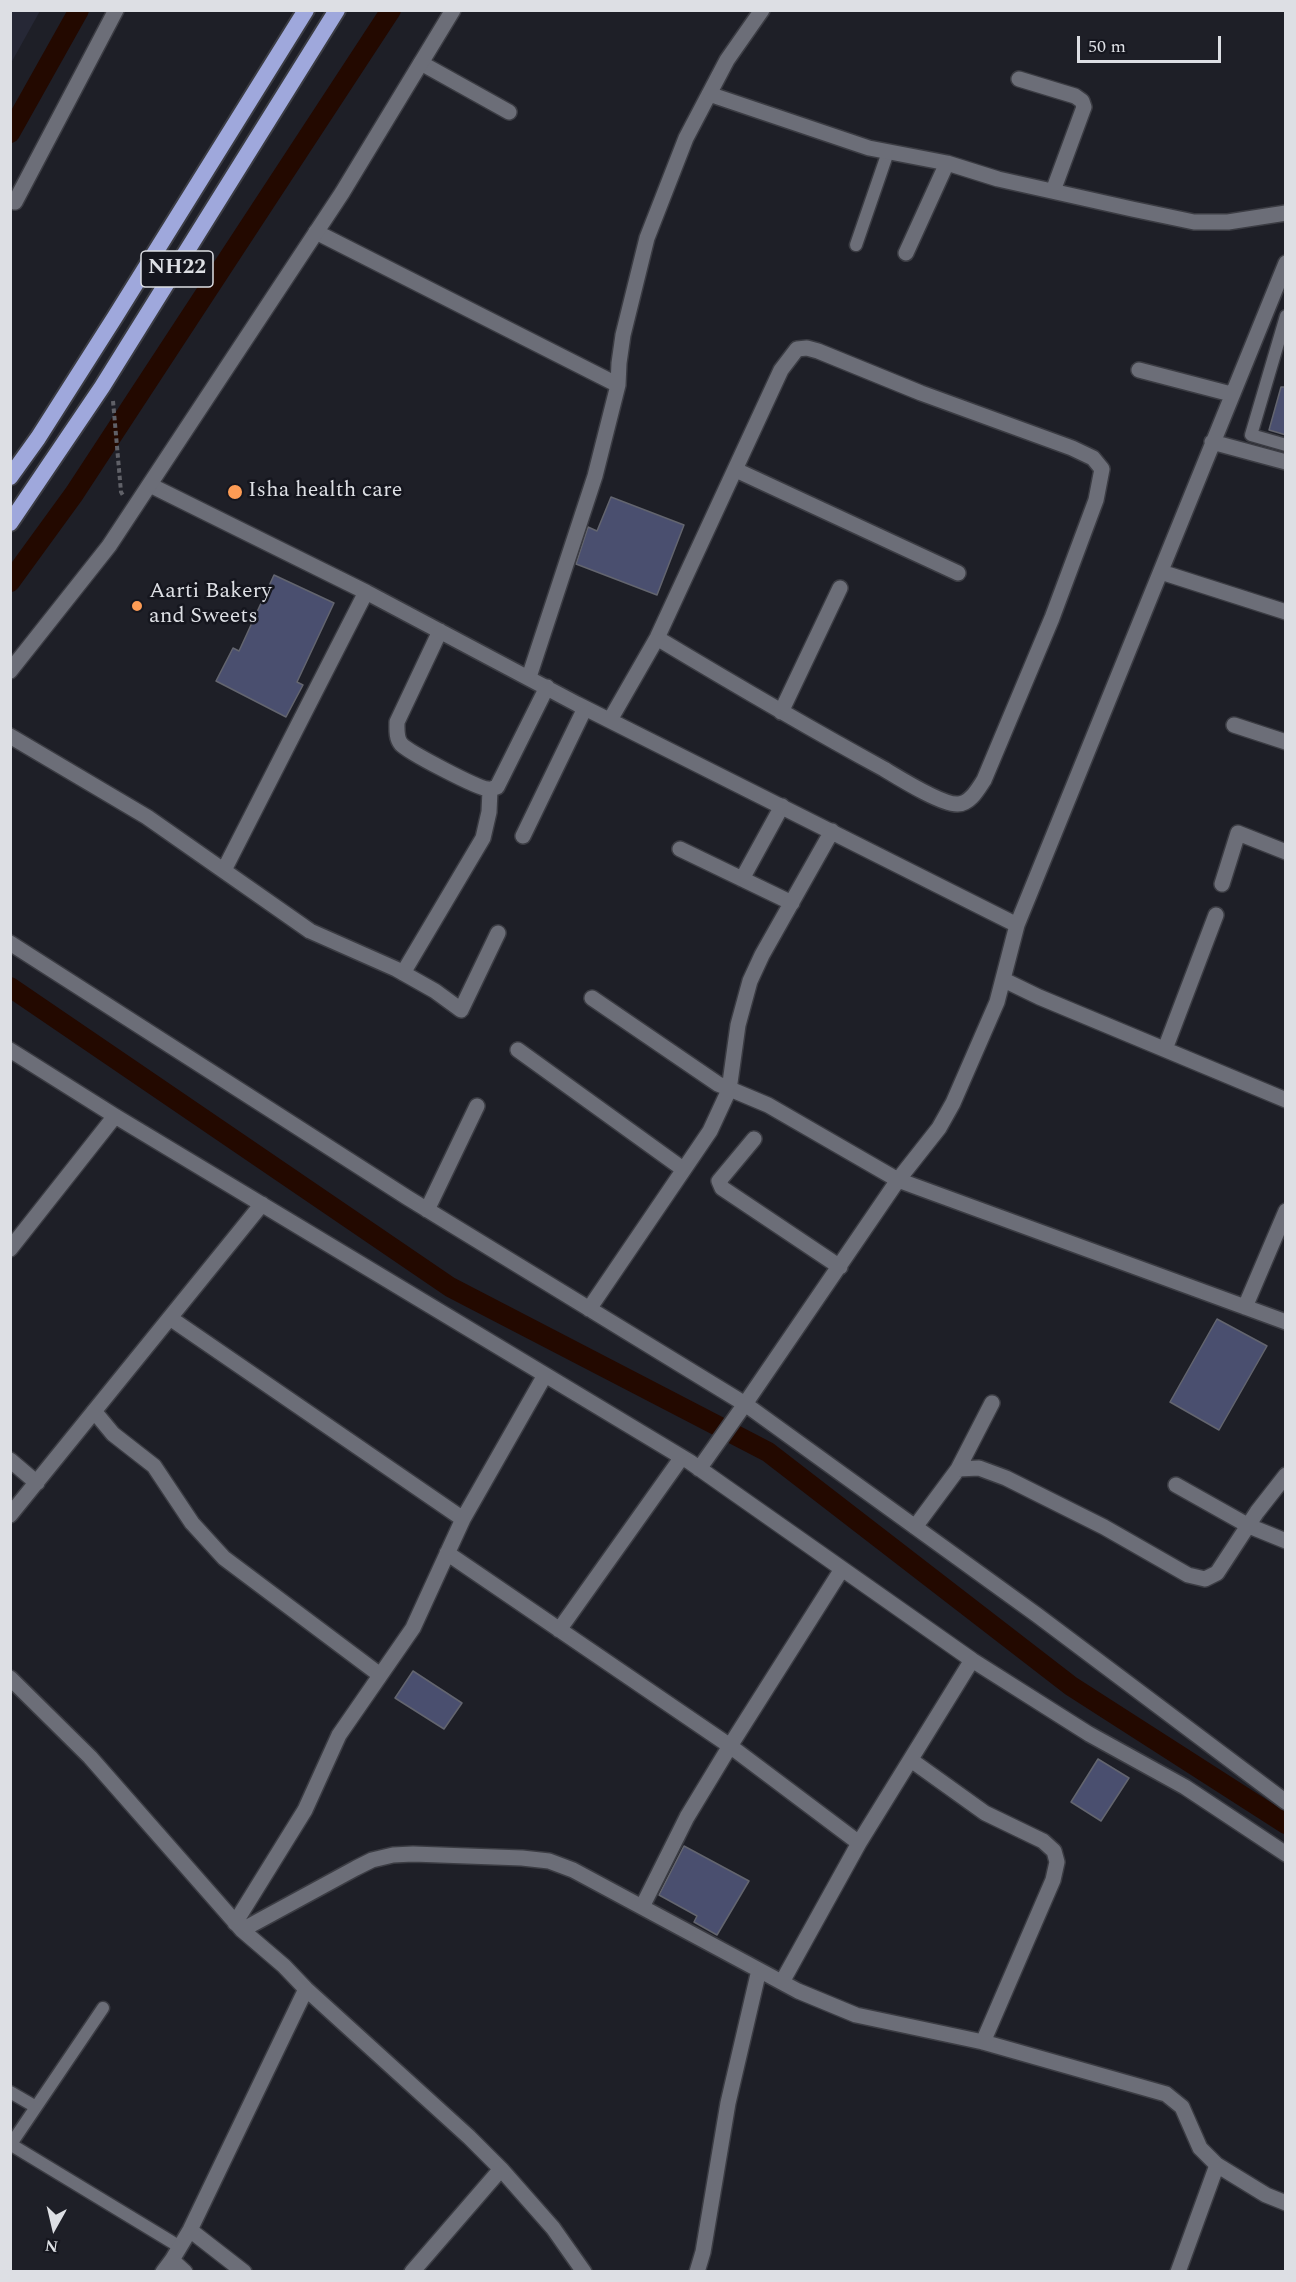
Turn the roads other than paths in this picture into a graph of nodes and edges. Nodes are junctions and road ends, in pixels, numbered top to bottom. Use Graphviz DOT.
graph roads {
  1 [pos="116,10"];
  2 [pos="306,10"];
  3 [pos="336,10"];
  4 [pos="453,10"];
  5 [pos="762,10"];
  6 [pos="421,63"];
  7 [pos="1018,79"];
  8 [pos="709,94"];
  9 [pos="509,112"];
  10 [pos="888,152"];
  11 [pos="947,163"];
  12 [pos="1053,191"];
  13 [pos="15,202"];
  14 [pos="1286,213"];
  15 [pos="316,232"];
  16 [pos="856,245"];
  17 [pos="906,253"];
  18 [pos="1286,264"];
  19 [pos="1286,316"];
  20 [pos="1280,359"];
  21 [pos="1139,370"];
  22 [pos="618,385"];
  23 [pos="1231,394"];
  24 [pos="1212,442"];
  25 [pos="1286,445"];
  26 [pos="1286,462"];
  27 [pos="736,470"];
  28 [pos="10,477"];
  29 [pos="150,485"];
  30 [pos="10,523"];
  31 [pos="1161,572"];
  32 [pos="958,573"];
  33 [pos="840,588"];
  34 [pos="366,592"];
  35 [pos="1286,612"];
  36 [pos="440,631"];
  37 [pos="657,638"];
  38 [pos="10,671"];
  39 [pos="529,677"];
  40 [pos="547,687"];
  41 [pos="585,708"];
  42 [pos="781,712"];
  43 [pos="610,720"];
  44 [pos="1234,725"];
  45 [pos="10,736"];
  46 [pos="1286,742"];
  47 [pos="490,790"];
  48 [pos="782,806"];
  49 [pos="832,831"];
  50 [pos="523,836"];
  51 [pos="680,849"];
  52 [pos="1286,852"];
  53 [pos="224,870"];
  54 [pos="742,879"];
  55 [pos="1222,884"];
  56 [pos="792,903"];
  57 [pos="1216,915"];
  58 [pos="1017,925"];
  59 [pos="498,933"];
  60 [pos="10,943"];
  61 [pos="403,973"];
  62 [pos="1004,980"];
  63 [pos="592,998"];
  64 [pos="1165,1049"];
  65 [pos="10,1050"];
  66 [pos="518,1050"];
  67 [pos="729,1090"];
  68 [pos="1286,1100"];
  69 [pos="477,1106"];
  70 [pos="115,1116"];
  71 [pos="754,1139"];
  72 [pos="683,1169"];
  73 [pos="898,1180"];
  74 [pos="262,1204"];
  75 [pos="427,1210"];
  76 [pos="1286,1211"];
  77 [pos="10,1249"];
  78 [pos="840,1266"];
  79 [pos="1245,1307"];
  80 [pos="589,1309"];
  81 [pos="170,1318"];
  82 [pos="1286,1322"];
  83 [pos="545,1375"];
  84 [pos="992,1403"];
  85 [pos="742,1408"];
  86 [pos="94,1411"];
  87 [pos="682,1457"];
  88 [pos="10,1460"];
  89 [pos="699,1468"];
  90 [pos="958,1469"];
  91 [pos="1286,1475"];
  92 [pos="36,1483"];
  93 [pos="1176,1485"];
  94 [pos="10,1515"];
  95 [pos="463,1519"];
  96 [pos="1249,1526"];
  97 [pos="915,1527"];
  98 [pos="1286,1542"];
  99 [pos="447,1553"];
  100 [pos="842,1569"];
  101 [pos="559,1630"];
  102 [pos="972,1660"];
  103 [pos="380,1675"];
  104 [pos="10,1678"];
  105 [pos="730,1746"];
  106 [pos="911,1760"];
  107 [pos="1286,1802"];
  108 [pos="860,1843"];
  109 [pos="1286,1854"];
  110 [pos="642,1907"];
  111 [pos="238,1927"];
  112 [pos="759,1970"];
  113 [pos="782,1982"];
  114 [pos="306,1989"];
  115 [pos="103,2008"];
  116 [pos="983,2042"];
  117 [pos="10,2092"];
  118 [pos="36,2107"];
  119 [pos="11,2144"];
  120 [pos="1217,2165"];
  121 [pos="501,2169"];
  122 [pos="1286,2203"];
  123 [pos="190,2230"];
  124 [pos="172,2260"];
  125 [pos="185,2271"];
  126 [pos="244,2271"];
  127 [pos="412,2271"];
  128 [pos="584,2271"];
  129 [pos="697,2271"];
  130 [pos="1178,2271"];
  1 -- 13 [label="street"];
  2 -- 28 [label="highway, NH22"];
  3 -- 30 [label="highway, NH22"];
  4 -- 6 [label="street"];
  5 -- 8 [label="street"];
  6 -- 9 [label="street"];
  6 -- 15 [label="street"];
  7 -- 12 [label="street"];
  8 -- 10 [label="street"];
  8 -- 22 [label="street"];
  10 -- 11 [label="street"];
  10 -- 16 [label="lane"];
  11 -- 12 [label="street"];
  11 -- 17 [label="street"];
  12 -- 14 [label="street"];
  15 -- 22 [label="street"];
  15 -- 29 [label="street"];
  18 -- 23 [label="street"];
  19 -- 20 [label="lane"];
  20 -- 25 [label="lane"];
  21 -- 23 [label="street"];
  22 -- 39 [label="street"];
  23 -- 24 [label="street"];
  24 -- 26 [label="street"];
  24 -- 31 [label="street"];
  27 -- 32 [label="street"];
  27 -- 37 [label="street"];
  27 -- 42 [label="street"];
  29 -- 34 [label="street"];
  29 -- 38 [label="street"];
  31 -- 35 [label="street"];
  31 -- 58 [label="street"];
  33 -- 42 [label="street"];
  34 -- 36 [label="street"];
  34 -- 53 [label="street"];
  36 -- 39 [label="street"];
  36 -- 47 [label="street"];
  37 -- 42 [label="street"];
  37 -- 43 [label="street"];
  39 -- 40 [label="street"];
  40 -- 41 [label="street"];
  40 -- 47 [label="street"];
  41 -- 43 [label="street"];
  41 -- 50 [label="street"];
  43 -- 48 [label="street"];
  44 -- 46 [label="street"];
  45 -- 53 [label="street"];
  47 -- 61 [label="street"];
  48 -- 49 [label="street"];
  48 -- 54 [label="street"];
  49 -- 56 [label="street"];
  49 -- 58 [label="street"];
  51 -- 54 [label="street"];
  52 -- 55 [label="street"];
  53 -- 61 [label="street"];
  54 -- 56 [label="street"];
  56 -- 67 [label="street"];
  57 -- 64 [label="street"];
  58 -- 62 [label="street"];
  59 -- 61 [label="street"];
  60 -- 75 [label="street"];
  62 -- 64 [label="street"];
  62 -- 73 [label="street"];
  63 -- 67 [label="street"];
  64 -- 68 [label="street"];
  65 -- 70 [label="street"];
  66 -- 72 [label="street"];
  67 -- 72 [label="street"];
  67 -- 73 [label="street"];
  69 -- 75 [label="street"];
  70 -- 74 [label="street"];
  70 -- 77 [label="street"];
  71 -- 78 [label="street"];
  72 -- 80 [label="street"];
  73 -- 78 [label="street"];
  73 -- 79 [label="street"];
  74 -- 81 [label="street"];
  74 -- 83 [label="street"];
  75 -- 80 [label="street"];
  76 -- 79 [label="street"];
  78 -- 85 [label="street"];
  79 -- 82 [label="street"];
  80 -- 85 [label="street"];
  81 -- 86 [label="street"];
  81 -- 95 [label="street"];
  83 -- 87 [label="street"];
  83 -- 95 [label="street"];
  84 -- 90 [label="street"];
  85 -- 89 [label="street"];
  85 -- 97 [label="street"];
  86 -- 92 [label="street"];
  86 -- 103 [label="street"];
  87 -- 89 [label="street"];
  87 -- 101 [label="street"];
  88 -- 92 [label="street"];
  89 -- 100 [label="street"];
  90 -- 96 [label="street"];
  90 -- 97 [label="street"];
  91 -- 96 [label="street"];
  92 -- 94 [label="street"];
  93 -- 96 [label="street"];
  95 -- 99 [label="street"];
  96 -- 98 [label="street"];
  97 -- 107 [label="street"];
  99 -- 101 [label="street"];
  99 -- 103 [label="street"];
  100 -- 102 [label="street"];
  100 -- 105 [label="street"];
  101 -- 105 [label="street"];
  102 -- 106 [label="street"];
  102 -- 109 [label="street"];
  103 -- 111 [label="street"];
  104 -- 111 [label="street"];
  105 -- 108 [label="street"];
  105 -- 110 [label="street"];
  106 -- 108 [label="street"];
  106 -- 116 [label="street"];
  108 -- 113 [label="street"];
  110 -- 111 [label="street"];
  110 -- 112 [label="street"];
  111 -- 114 [label="street"];
  112 -- 113 [label="street"];
  112 -- 129 [label="street"];
  113 -- 116 [label="street"];
  114 -- 121 [label="street"];
  114 -- 123 [label="street"];
  115 -- 118 [label="lane"];
  116 -- 120 [label="street"];
  117 -- 118 [label="lane"];
  118 -- 119 [label="lane"];
  119 -- 124 [label="lane"];
  120 -- 122 [label="street"];
  120 -- 130 [label="street"];
  121 -- 127 [label="street"];
  121 -- 128 [label="street"];
  123 -- 124 [label="street"];
  123 -- 126 [label="street"];
  124 -- 125 [label="street"];
}
